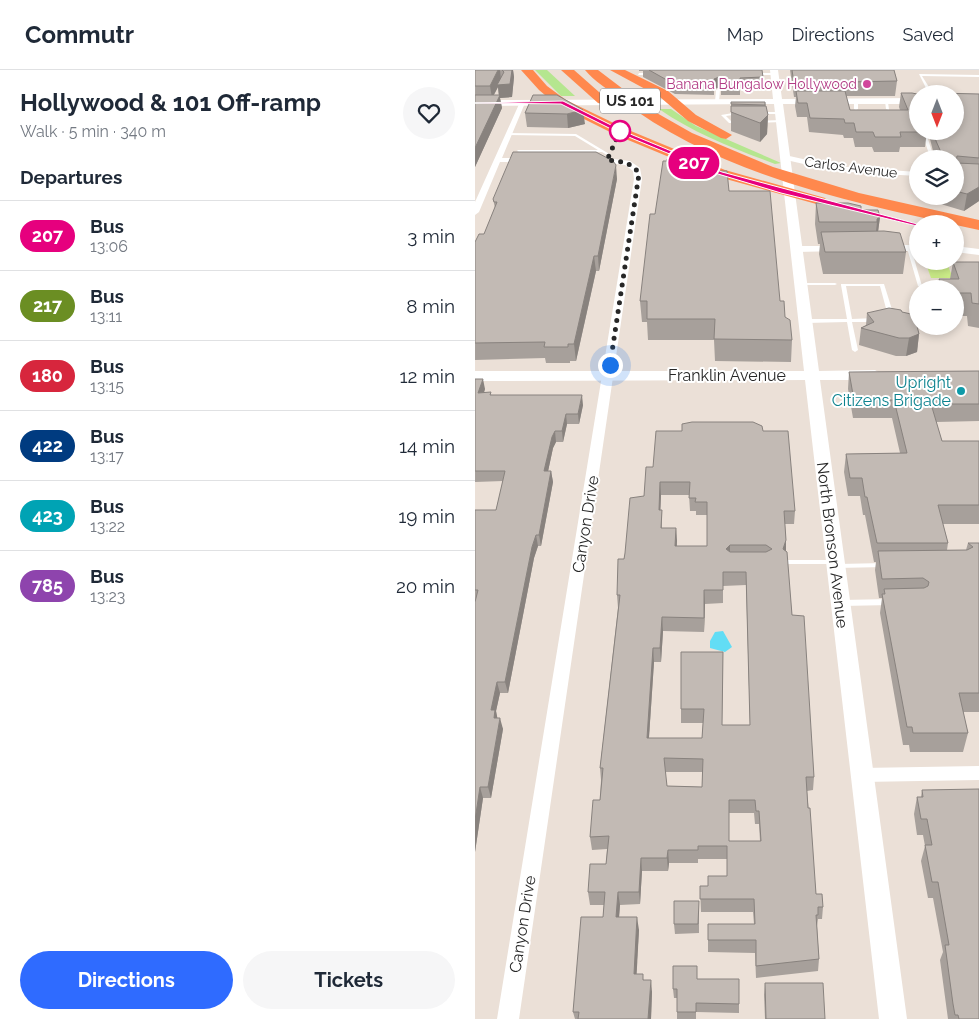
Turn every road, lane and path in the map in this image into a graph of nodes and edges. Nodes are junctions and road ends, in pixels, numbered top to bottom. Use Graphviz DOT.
graph roads {
  1 [pos="527,70"];
  2 [pos="567,70"];
  3 [pos="591,70"];
  4 [pos="612,70"];
  5 [pos="616,70"];
  6 [pos="774,72"];
  7 [pos="654,74"];
  8 [pos="746,74"];
  9 [pos="636,76"];
  10 [pos="979,76"];
  11 [pos="926,85"];
  12 [pos="543,88"];
  13 [pos="718,90"];
  14 [pos="562,102"];
  15 [pos="674,102"];
  16 [pos="717,102"];
  17 [pos="778,102"];
  18 [pos="475,103"];
  19 [pos="527,103"];
  20 [pos="909,103"];
  21 [pos="745,113"];
  22 [pos="753,113"];
  23 [pos="780,117"];
  24 [pos="627,118"];
  25 [pos="746,122"];
  26 [pos="754,122"];
  27 [pos="639,125"];
  28 [pos="672,127"];
  29 [pos="508,134"];
  30 [pos="738,140"];
  31 [pos="519,151"];
  32 [pos="603,151"];
  33 [pos="779,156"];
  34 [pos="497,160"];
  35 [pos="607,160"];
  36 [pos="909,174"];
  37 [pos="863,211"];
  38 [pos="475,212"];
  39 [pos="909,223"];
  40 [pos="979,223"];
  41 [pos="964,235"];
  42 [pos="979,238"];
  43 [pos="876,247"];
  44 [pos="844,248"];
  45 [pos="909,248"];
  46 [pos="797,249"];
  47 [pos="964,250"];
  48 [pos="979,252"];
  49 [pos="802,284"];
  50 [pos="835,284"];
  51 [pos="850,320"];
  52 [pos="806,321"];
  53 [pos="855,350"];
  54 [pos="812,375"];
  55 [pos="893,375"];
  56 [pos="475,376"];
  57 [pos="608,376"];
  58 [pos="789,562"];
  59 [pos="836,564"];
  60 [pos="895,565"];
  61 [pos="901,602"];
  62 [pos="841,603"];
  63 [pos="979,773"];
  64 [pos="862,775"];
  65 [pos="508,1019"];
  66 [pos="893,1019"];
  1 -- 12 [label="highway"];
  2 -- 24 [label="highway, US 101"];
  3 -- 28 [label="highway, US 101"];
  4 -- 28 [label="highway"];
  5 -- 9 [label="highway"];
  6 -- 8 [label="lane"];
  6 -- 17 [label="street, North Bronson Avenue"];
  7 -- 9 [label="lane"];
  9 -- 15 [label="highway"];
  10 -- 11 [label="lane"];
  12 -- 14 [label="highway"];
  12 -- 19 [label="highway"];
  13 -- 16 [label="lane"];
  14 -- 15 [label="street"];
  14 -- 19 [label="street"];
  14 -- 37 [label="highway"];
  15 -- 16 [label="street"];
  15 -- 30 [label="highway"];
  16 -- 17 [label="street"];
  17 -- 20 [label="street"];
  17 -- 23 [label="street, North Bronson Avenue"];
  18 -- 19 [label="street"];
  19 -- 29 [label="street"];
  21 -- 25 [label="lane"];
  22 -- 23 [label="lane"];
  23 -- 26 [label="lane"];
  23 -- 33 [label="street, North Bronson Avenue"];
  27 -- 37 [label="highway, US 101"];
  28 -- 40 [label="highway, US 101"];
  29 -- 32 [label="lane"];
  29 -- 34 [label="street"];
  31 -- 32 [label="lane"];
  32 -- 35 [label="lane"];
  33 -- 36 [label="street, Carlos Avenue"];
  33 -- 40 [label="highway"];
  33 -- 46 [label="street, North Bronson Avenue"];
  34 -- 35 [label="street, Canyon Drive"];
  34 -- 38 [label="street"];
  35 -- 57 [label="street, Canyon Drive"];
  37 -- 39 [label="highway, US 101"];
  41 -- 42 [label="highway"];
  43 -- 45 [label="street"];
  44 -- 46 [label="street"];
  46 -- 49 [label="street, North Bronson Avenue"];
  47 -- 48 [label="street"];
  49 -- 50 [label="lane"];
  49 -- 52 [label="street, North Bronson Avenue"];
  51 -- 51 [label="lane"];
  51 -- 52 [label="lane"];
  51 -- 53 [label="lane"];
  52 -- 54 [label="street, North Bronson Avenue"];
  54 -- 55 [label="street, Franklin Avenue"];
  54 -- 57 [label="street, Franklin Avenue"];
  54 -- 59 [label="street, North Bronson Avenue"];
  56 -- 57 [label="street, Franklin Avenue"];
  57 -- 65 [label="street, Canyon Drive"];
  58 -- 59 [label="lane"];
  59 -- 60 [label="lane"];
  59 -- 62 [label="street, North Bronson Avenue"];
  61 -- 62 [label="lane"];
  62 -- 64 [label="street, North Bronson Avenue"];
  63 -- 64 [label="street"];
  64 -- 66 [label="street, North Bronson Avenue"];
}
